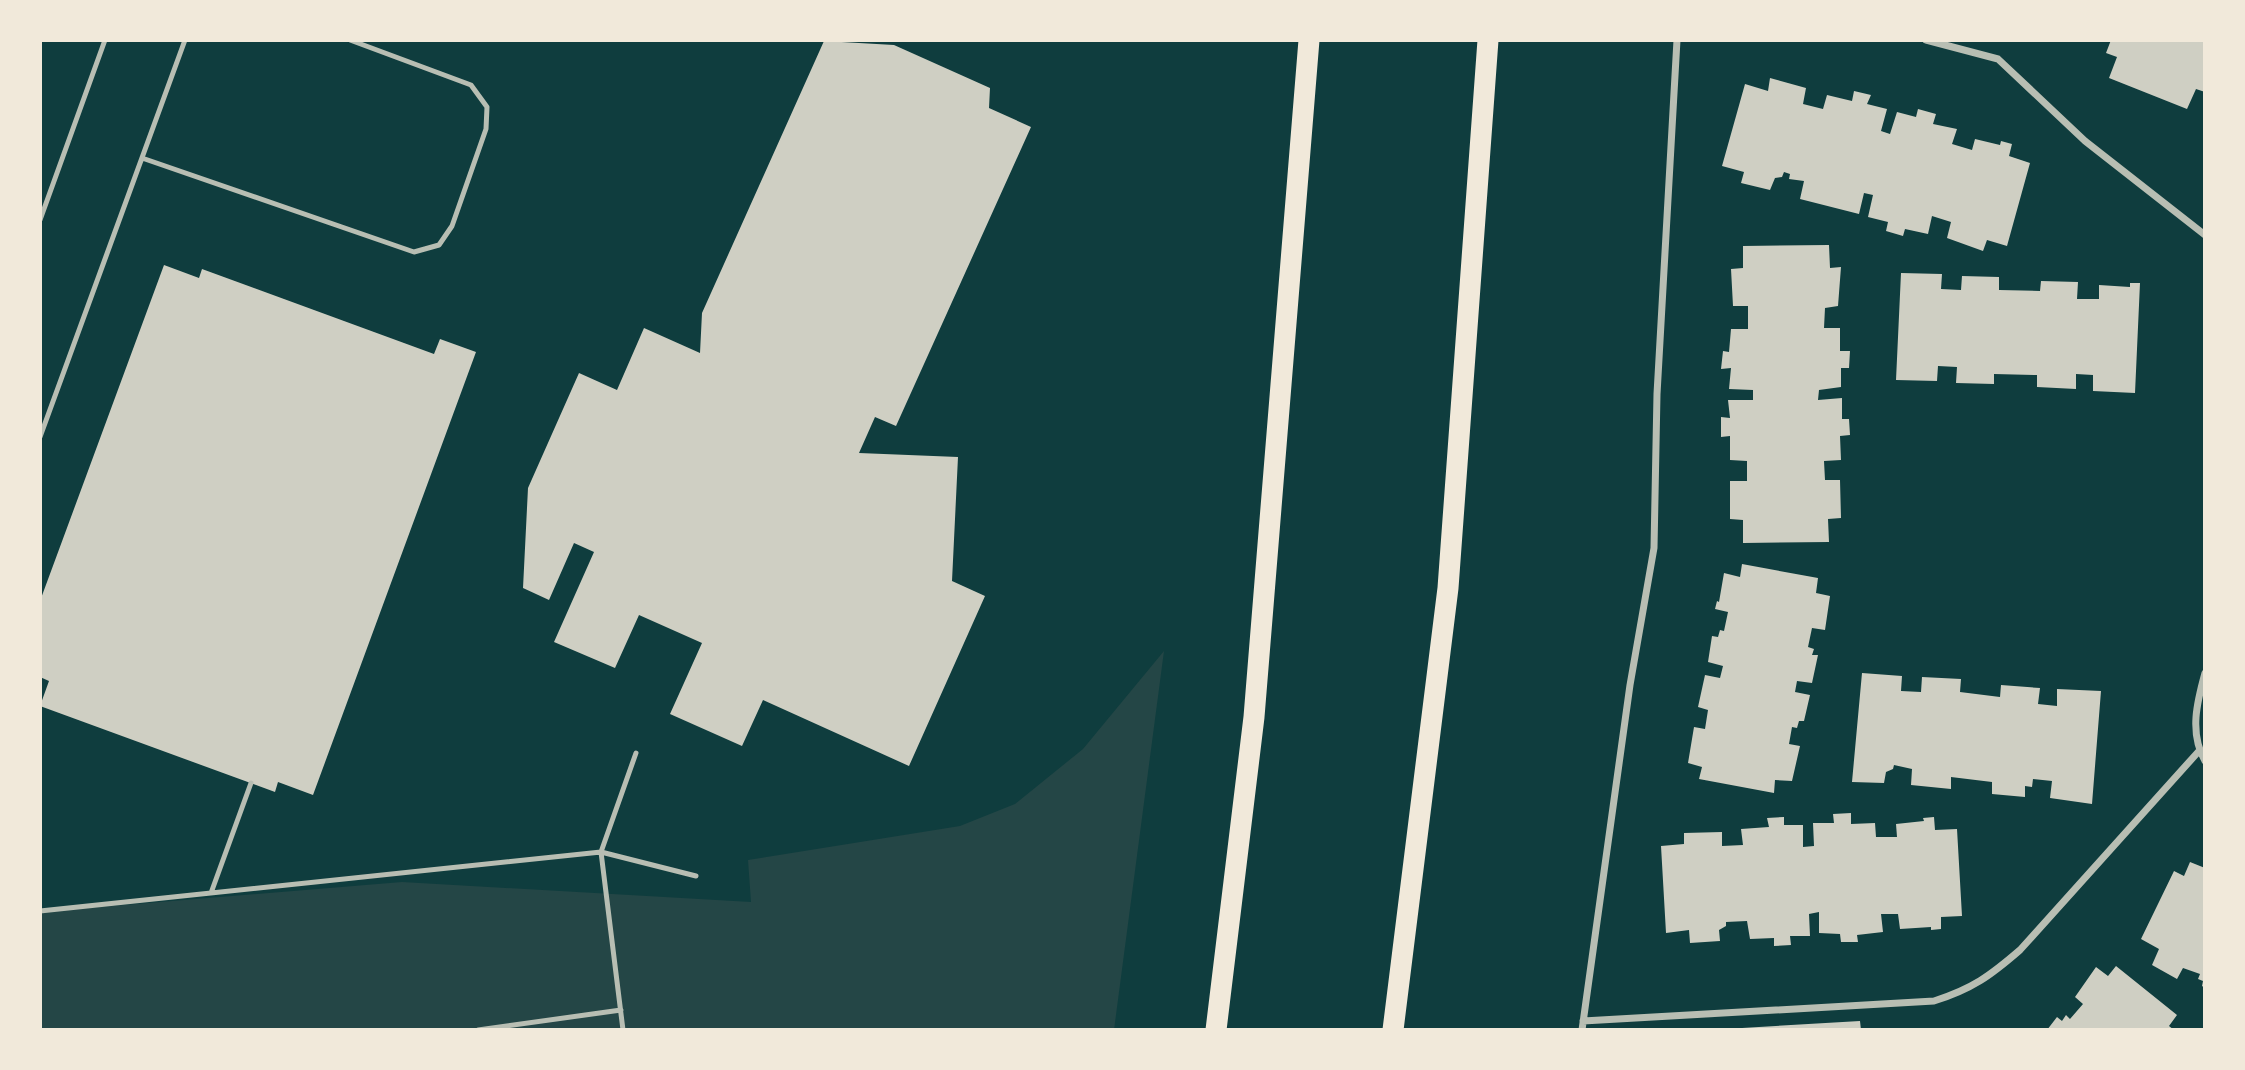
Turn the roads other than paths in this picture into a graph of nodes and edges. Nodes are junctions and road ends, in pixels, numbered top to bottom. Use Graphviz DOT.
graph roads {
  1 [pos="105,40"];
  2 [pos="186,40"];
  3 [pos="350,40"];
  4 [pos="1310,40"];
  5 [pos="1488,40"];
  6 [pos="1677,40"];
  7 [pos="1926,40"];
  8 [pos="142,158"];
  9 [pos="40,220"];
  10 [pos="2205,235"];
  11 [pos="40,437"];
  12 [pos="2205,673"];
  13 [pos="2199,751"];
  14 [pos="636,753"];
  15 [pos="2205,761"];
  16 [pos="251,783"];
  17 [pos="601,852"];
  18 [pos="696,876"];
  19 [pos="211,893"];
  20 [pos="40,911"];
  21 [pos="621,1010"];
  22 [pos="1583,1025"];
  23 [pos="478,1030"];
  24 [pos="623,1030"];
  25 [pos="1216,1030"];
  26 [pos="1393,1030"];
  1 -- 9 [label="lane"];
  2 -- 8 [label="lane"];
  3 -- 8 [label="lane"];
  4 -- 25 [label="highway"];
  5 -- 26 [label="highway"];
  6 -- 22 [label="street"];
  7 -- 10 [label="street"];
  8 -- 11 [label="lane"];
  12 -- 13 [label="street"];
  13 -- 15 [label="street"];
  13 -- 22 [label="street"];
  14 -- 17 [label="lane"];
  16 -- 19 [label="lane"];
  17 -- 18 [label="lane"];
  17 -- 19 [label="lane"];
  17 -- 21 [label="lane"];
  19 -- 20 [label="lane"];
  21 -- 23 [label="lane"];
  21 -- 24 [label="lane"];
}
